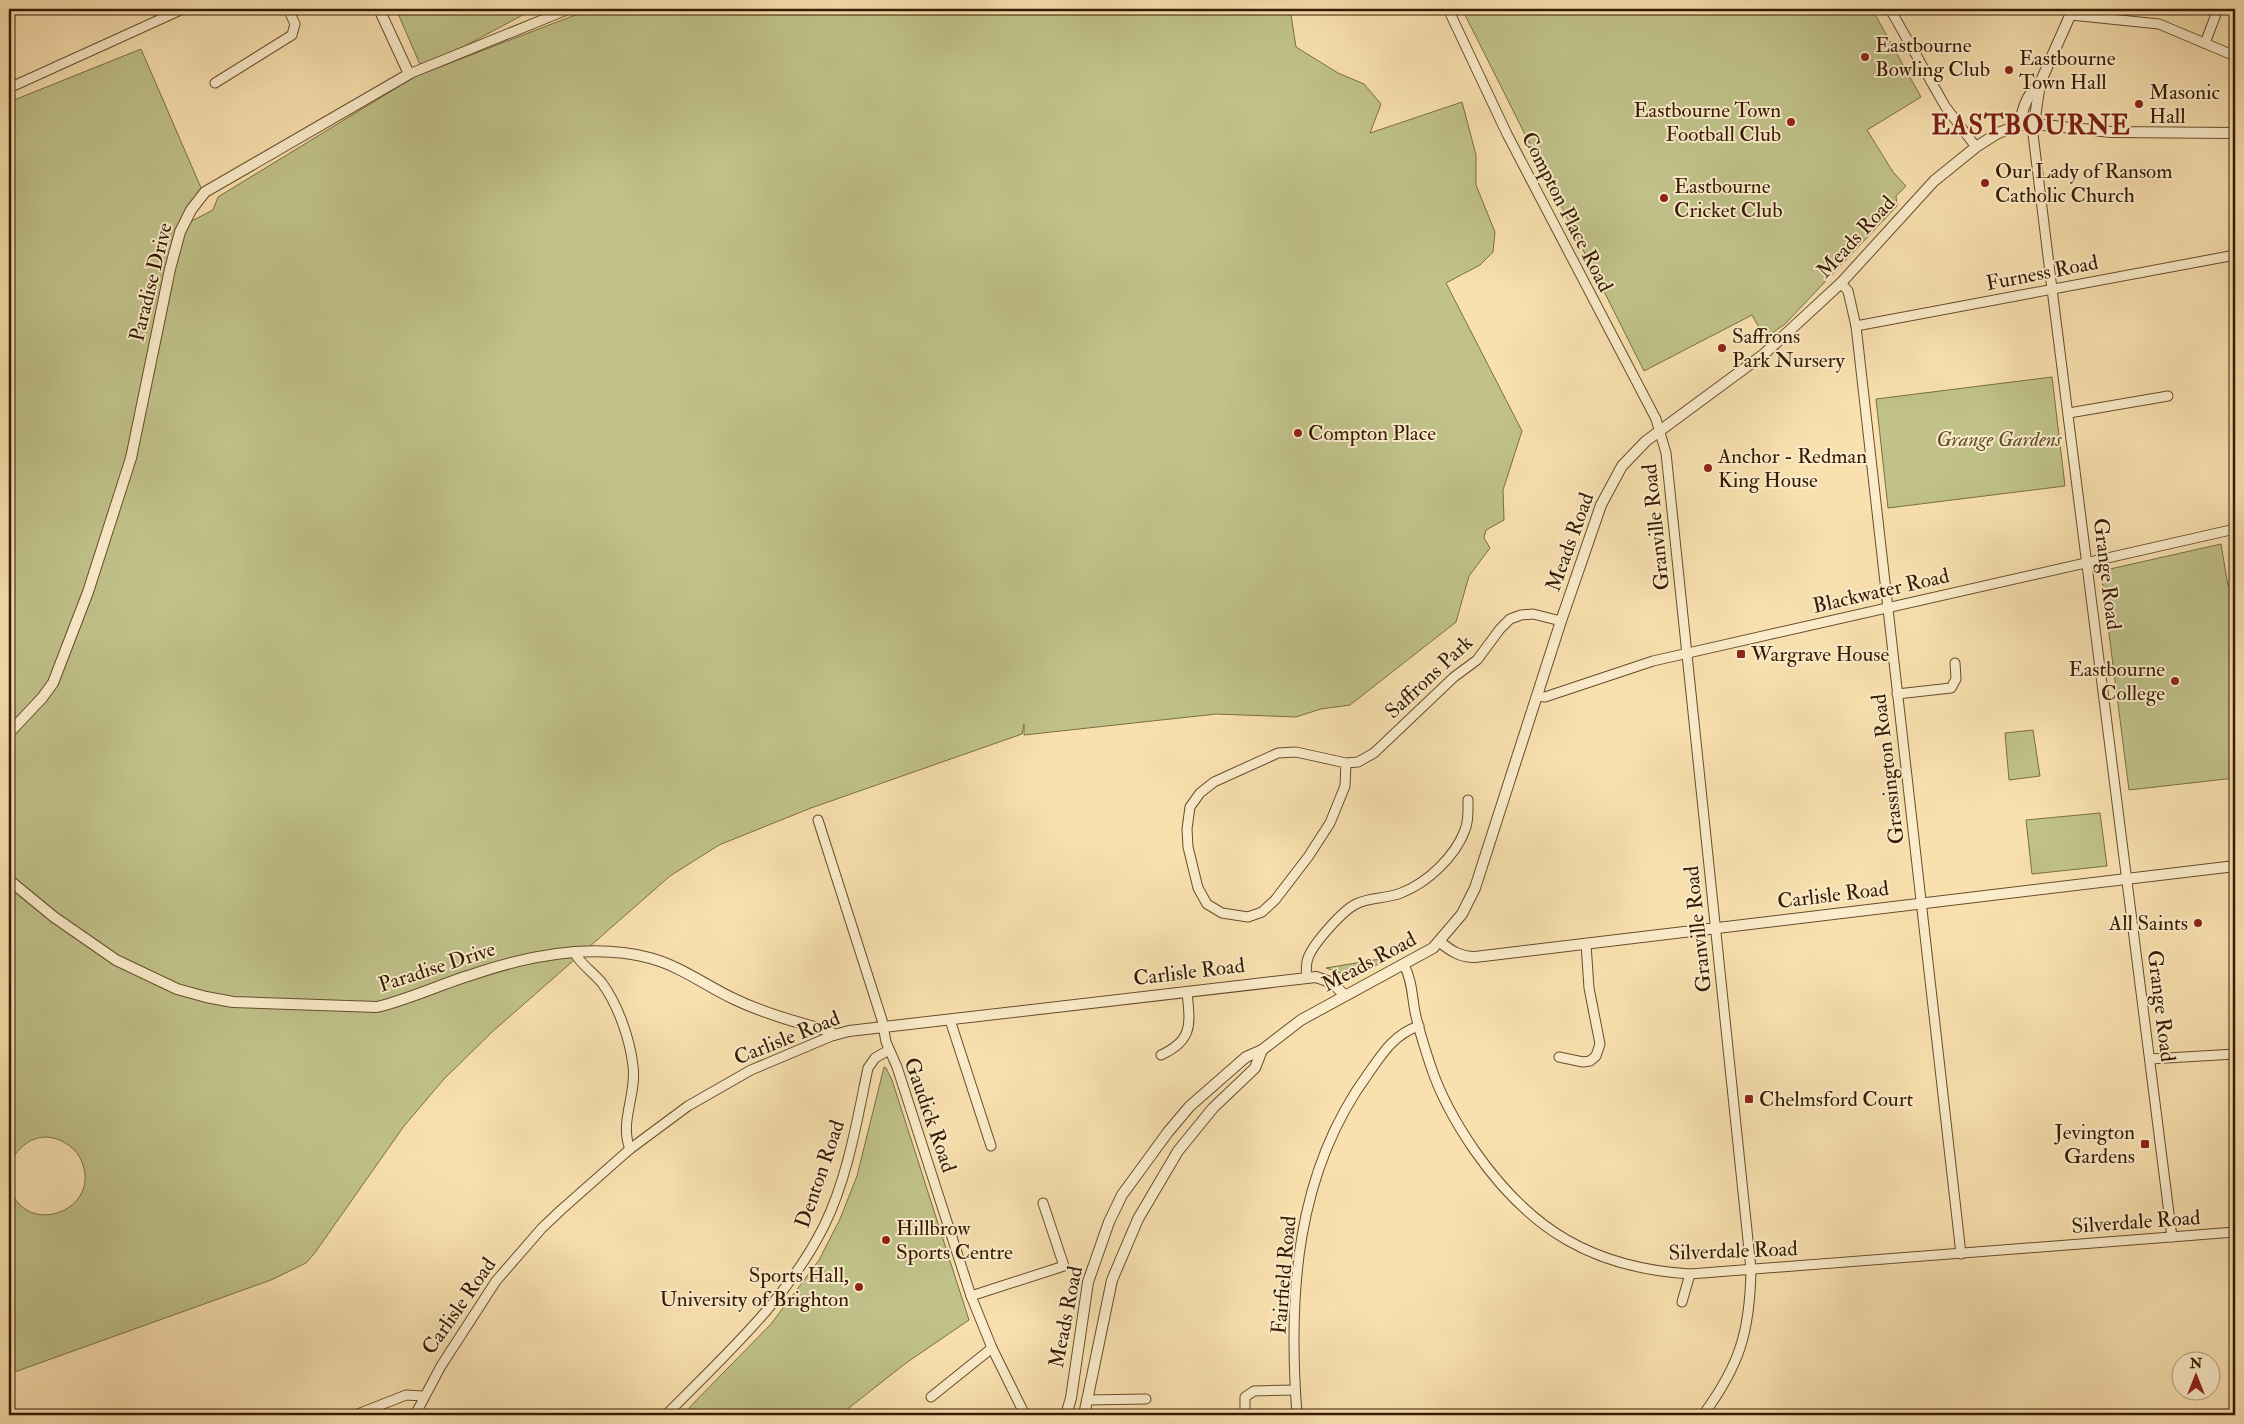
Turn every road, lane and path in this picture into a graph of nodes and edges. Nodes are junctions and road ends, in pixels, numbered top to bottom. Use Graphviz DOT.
graph roads {
  1 [pos="183,9"];
  2 [pos="288,9"];
  3 [pos="380,9"];
  4 [pos="569,9"];
  5 [pos="1448,9"];
  6 [pos="1890,9"];
  7 [pos="2218,9"];
  8 [pos="2072,12"];
  9 [pos="2205,43"];
  10 [pos="2235,56"];
  11 [pos="409,74"];
  12 [pos="215,83"];
  13 [pos="2040,83"];
  14 [pos="9,88"];
  15 [pos="2034,124"];
  16 [pos="2020,125"];
  17 [pos="2235,133"];
  18 [pos="1976,147"];
  19 [pos="2235,255"];
  20 [pos="1841,283"];
  21 [pos="2052,289"];
  22 [pos="1856,326"];
  23 [pos="2168,396"];
  24 [pos="2069,413"];
  25 [pos="1660,430"];
  26 [pos="2235,529"];
  27 [pos="2088,562"];
  28 [pos="1887,608"];
  29 [pos="1561,622"];
  30 [pos="1687,654"];
  31 [pos="1956,663"];
  32 [pos="1897,694"];
  33 [pos="1537,696"];
  34 [pos="9,733"];
  35 [pos="1346,763"];
  36 [pos="1468,800"];
  37 [pos="818,820"];
  38 [pos="2235,866"];
  39 [pos="2127,879"];
  40 [pos="9,880"];
  41 [pos="1921,904"];
  42 [pos="1715,928"];
  43 [pos="1440,942"];
  44 [pos="1586,944"];
  45 [pos="574,952"];
  46 [pos="1404,965"];
  47 [pos="1307,977"];
  48 [pos="1187,992"];
  49 [pos="1344,995"];
  50 [pos="950,1020"];
  51 [pos="1419,1026"];
  52 [pos="883,1028"];
  53 [pos="834,1035"];
  54 [pos="889,1050"];
  55 [pos="1262,1050"];
  56 [pos="2235,1054"];
  57 [pos="1161,1055"];
  58 [pos="1560,1057"];
  59 [pos="2150,1059"];
  60 [pos="991,1146"];
  61 [pos="630,1149"];
  62 [pos="1043,1203"];
  63 [pos="2235,1232"];
  64 [pos="2172,1237"];
  65 [pos="1961,1254"];
  66 [pos="1751,1269"];
  67 [pos="1690,1274"];
  68 [pos="972,1296"];
  69 [pos="1682,1302"];
  70 [pos="992,1348"];
  71 [pos="1295,1390"];
  72 [pos="423,1396"];
  73 [pos="931,1397"];
  74 [pos="1146,1399"];
  75 [pos="1087,1400"];
  76 [pos="1246,1414"];
  77 [pos="355,1415"];
  78 [pos="416,1415"];
  79 [pos="666,1415"];
  80 [pos="1025,1415"];
  81 [pos="1066,1415"];
  82 [pos="1084,1415"];
  83 [pos="1297,1415"];
  84 [pos="1703,1415"];
  1 -- 14 [label="street"];
  2 -- 12 [label="street"];
  3 -- 11 [label="street"];
  4 -- 11 [label="street, Paradise Drive"];
  5 -- 25 [label="street, Compton Place Road"];
  6 -- 18 [label="street"];
  7 -- 9 [label="street"];
  8 -- 9 [label="street"];
  8 -- 13 [label="street"];
  9 -- 10 [label="street"];
  11 -- 34 [label="street, Paradise Drive"];
  13 -- 15 [label="street"];
  13 -- 16 [label="street"];
  15 -- 16 [label="street, Meads Road"];
  15 -- 17 [label="street, Meads Road"];
  15 -- 21 [label="street, Grange Road"];
  16 -- 18 [label="street, Meads Road"];
  18 -- 20 [label="street, Meads Road"];
  19 -- 21 [label="street, Furness Road"];
  20 -- 22 [label="street, Grassington Road"];
  20 -- 25 [label="street, Meads Road"];
  21 -- 22 [label="street, Furness Road"];
  21 -- 24 [label="street, Grange Road"];
  22 -- 28 [label="street, Grassington Road"];
  23 -- 24 [label="street"];
  24 -- 27 [label="street, Grange Road"];
  25 -- 29 [label="street, Meads Road"];
  25 -- 30 [label="street, Granville Road"];
  26 -- 27 [label="street, Blackwater Road"];
  27 -- 28 [label="street, Blackwater Road"];
  27 -- 39 [label="street, Grange Road"];
  28 -- 30 [label="street, Blackwater Road"];
  28 -- 32 [label="street, Grassington Road"];
  29 -- 33 [label="street, Meads Road"];
  29 -- 35 [label="street, Saffrons Park"];
  30 -- 33 [label="street, Blackwater Road"];
  30 -- 42 [label="street, Granville Road"];
  31 -- 32 [label="street"];
  32 -- 41 [label="street, Grassington Road"];
  33 -- 43 [label="street, Meads Road"];
  35 -- 35 [label="street"];
  36 -- 47 [label="street"];
  37 -- 52 [label="street, Gaudick Road"];
  38 -- 39 [label="street, Carlisle Road"];
  39 -- 41 [label="street, Carlisle Road"];
  39 -- 59 [label="street, Grange Road"];
  40 -- 45 [label="street, Paradise Drive"];
  41 -- 42 [label="street, Carlisle Road"];
  41 -- 65 [label="street, Grassington Road"];
  42 -- 44 [label="street, Carlisle Road"];
  42 -- 66 [label="street, Granville Road"];
  43 -- 44 [label="street, Carlisle Road"];
  43 -- 46 [label="street, Meads Road"];
  44 -- 58 [label="street"];
  45 -- 53 [label="street, Paradise Drive"];
  45 -- 61 [label="street"];
  46 -- 49 [label="street, Meads Road"];
  46 -- 51 [label="street, Silverdale Road"];
  47 -- 48 [label="street, Carlisle Road"];
  47 -- 49 [label="street, Carlisle Road"];
  48 -- 50 [label="street, Carlisle Road"];
  48 -- 57 [label="street"];
  49 -- 55 [label="street, Meads Road"];
  50 -- 52 [label="street, Carlisle Road"];
  50 -- 60 [label="street"];
  51 -- 67 [label="street, Silverdale Road"];
  51 -- 71 [label="street, Fairfield Road"];
  52 -- 53 [label="street, Carlisle Road"];
  52 -- 54 [label="street, Gaudick Road"];
  53 -- 61 [label="street, Carlisle Road"];
  54 -- 68 [label="street, Gaudick Road"];
  54 -- 79 [label="street, Denton Road"];
  55 -- 75 [label="street, Meads Road"];
  55 -- 81 [label="street, Meads Road"];
  56 -- 59 [label="street"];
  59 -- 64 [label="street, Grange Road"];
  61 -- 72 [label="street, Carlisle Road"];
  62 -- 68 [label="street"];
  63 -- 64 [label="street, Silverdale Road"];
  64 -- 65 [label="street, Silverdale Road"];
  65 -- 66 [label="street, Silverdale Road"];
  66 -- 67 [label="street, Silverdale Road"];
  66 -- 84 [label="street, Granville Road"];
  67 -- 69 [label="street"];
  68 -- 70 [label="street, Gaudick Road"];
  70 -- 73 [label="street"];
  70 -- 80 [label="street, Gaudick Road"];
  71 -- 76 [label="street"];
  71 -- 83 [label="street, Fairfield Road"];
  72 -- 77 [label="street"];
  72 -- 78 [label="street, Carlisle Road"];
  74 -- 75 [label="street"];
  75 -- 82 [label="street, Meads Road"];
}
